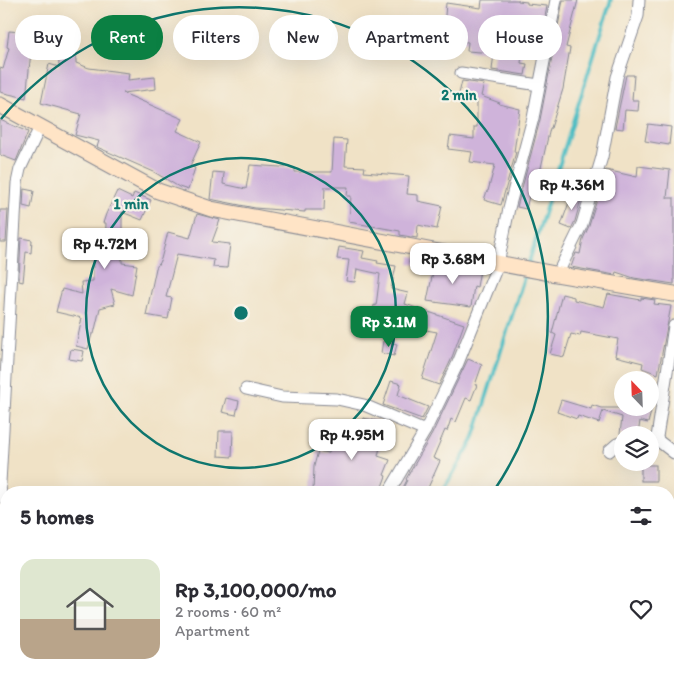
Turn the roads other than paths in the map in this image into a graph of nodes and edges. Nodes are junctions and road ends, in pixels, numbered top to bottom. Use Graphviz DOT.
graph roads {
  1 [pos="556,0"];
  2 [pos="639,0"];
  3 [pos="461,73"];
  4 [pos="539,86"];
  5 [pos="0,105"];
  6 [pos="40,127"];
  7 [pos="504,265"];
  8 [pos="556,275"];
  9 [pos="674,294"];
  10 [pos="674,326"];
  11 [pos="246,389"];
  12 [pos="659,430"];
  13 [pos="425,431"];
  14 [pos="659,444"];
  15 [pos="614,446"];
  16 [pos="609,451"];
  17 [pos="674,453"];
  18 [pos="0,486"];
  19 [pos="393,486"];
  1 -- 4 [label="street"];
  2 -- 8 [label="street"];
  3 -- 4 [label="street"];
  4 -- 7 [label="street"];
  5 -- 6 [label="street"];
  6 -- 7 [label="street"];
  6 -- 18 [label="street"];
  7 -- 8 [label="street"];
  7 -- 13 [label="street"];
  8 -- 9 [label="street"];
  10 -- 12 [label="street"];
  11 -- 13 [label="street"];
  13 -- 19 [label="street"];
  14 -- 17 [label="street"];
  15 -- 16 [label="street"];
}
